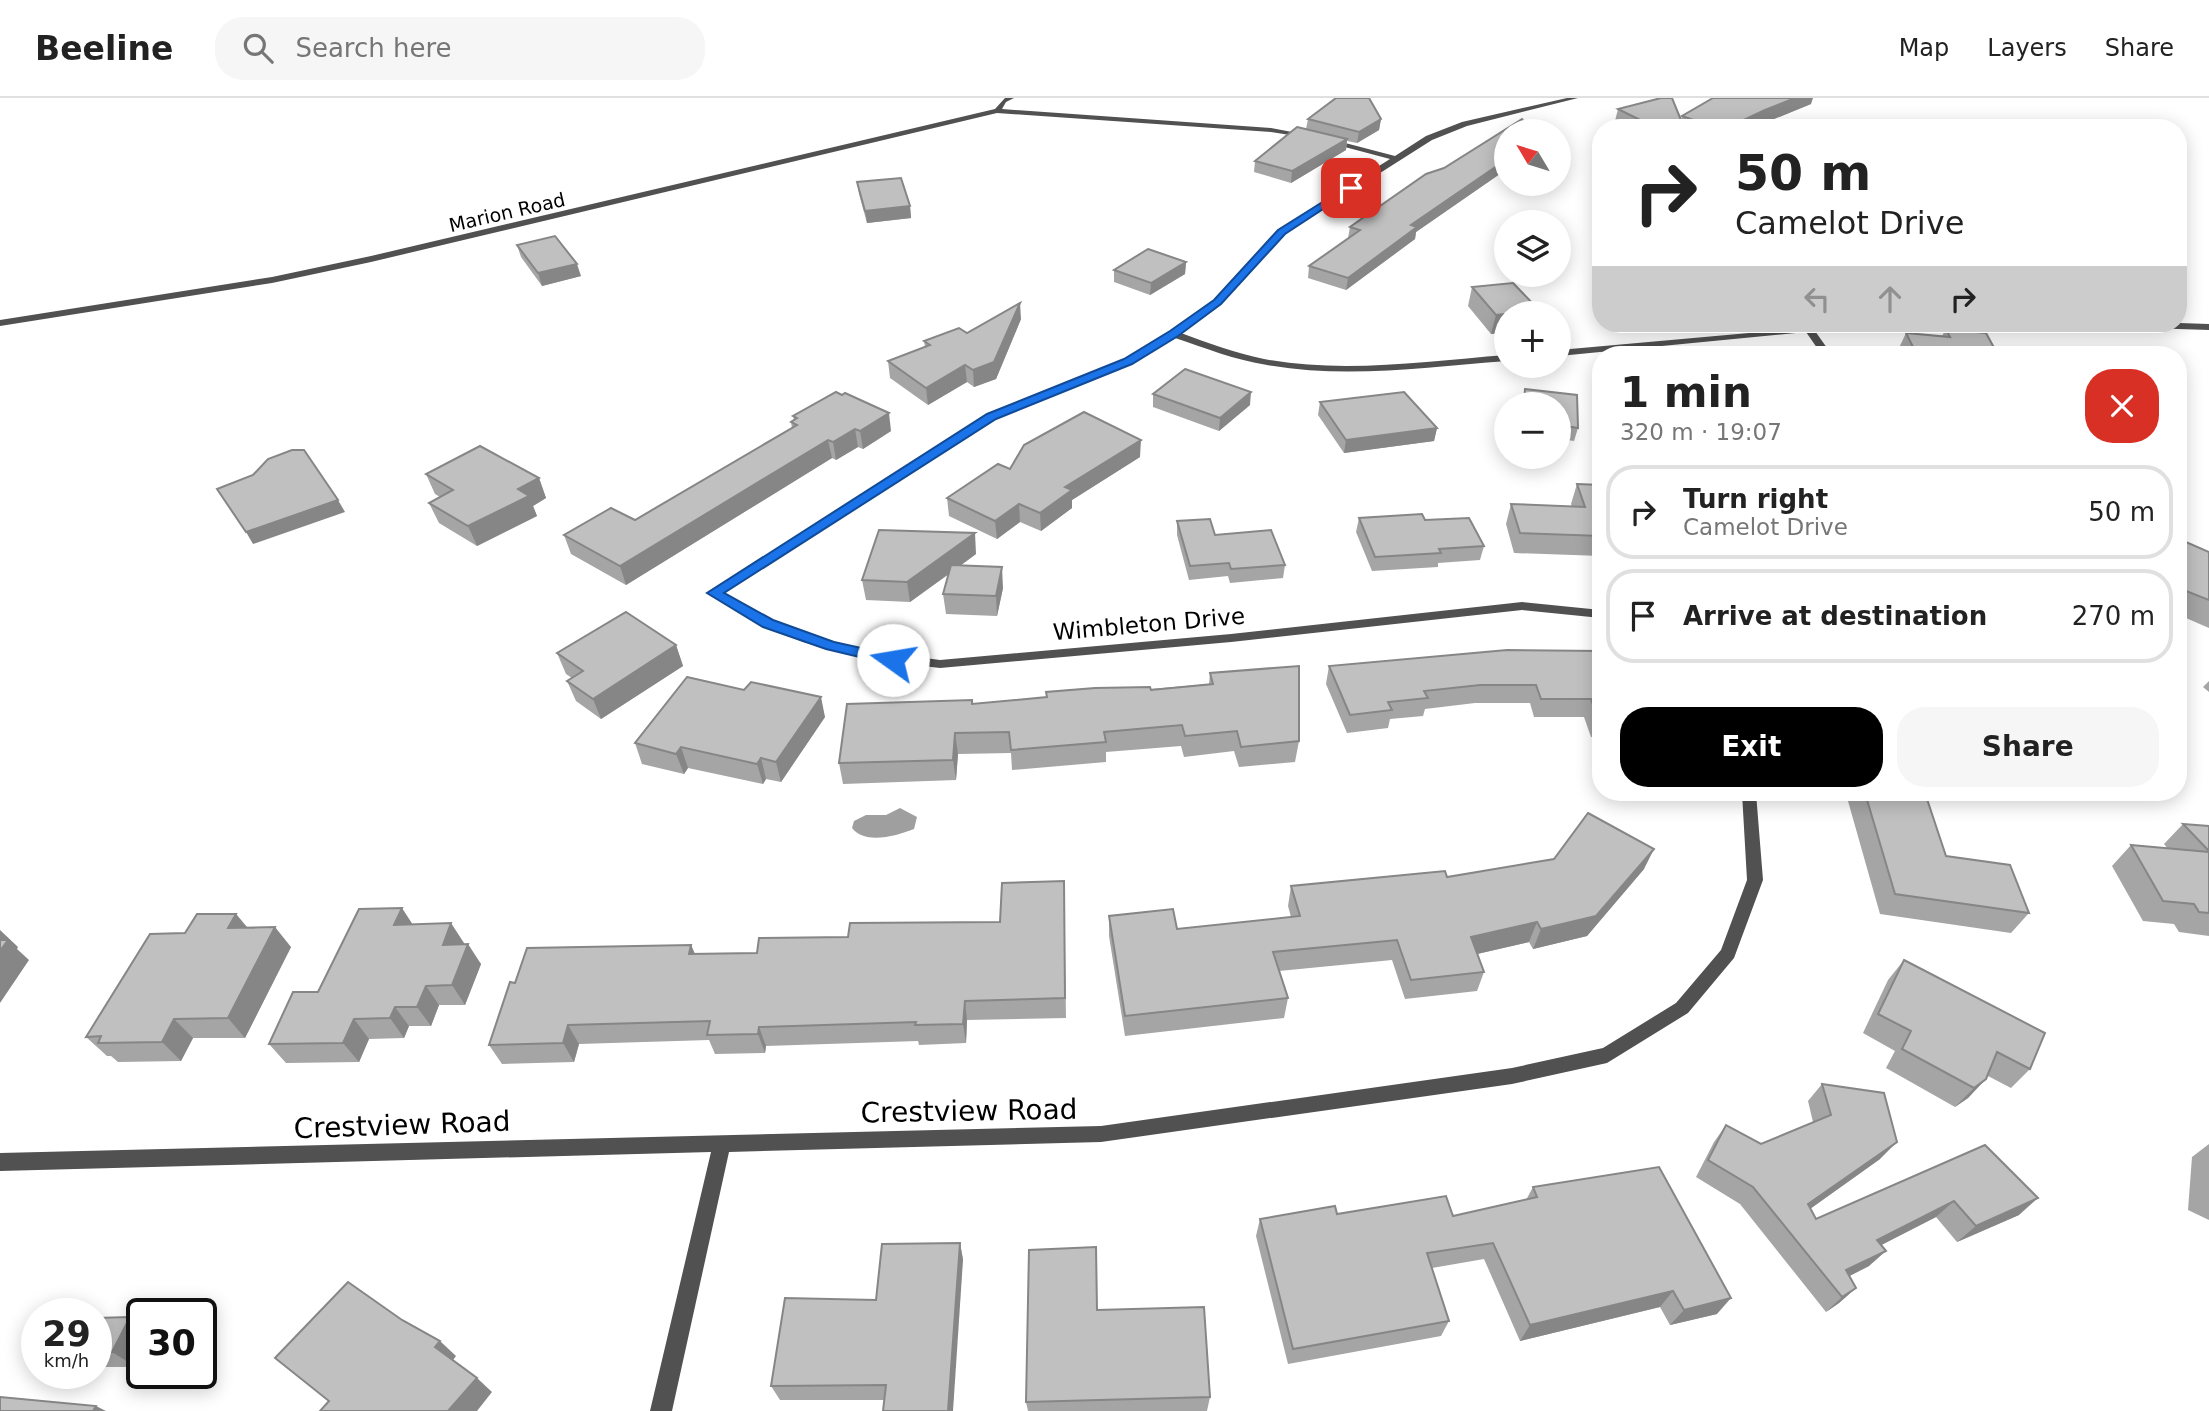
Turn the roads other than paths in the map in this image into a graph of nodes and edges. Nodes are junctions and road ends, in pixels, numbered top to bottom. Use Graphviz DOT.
graph roads {
  1 [pos="1011,98"];
  2 [pos="1575,98"];
  3 [pos="997,111"];
  4 [pos="1313,136"];
  5 [pos="1325,139"];
  6 [pos="1397,159"];
  7 [pos="0,323"];
  8 [pos="2187,326"];
  9 [pos="2209,327"];
  10 [pos="1759,333"];
  11 [pos="1174,334"];
  12 [pos="1629,346"];
  13 [pos="1592,350"];
  14 [pos="1571,352"];
  15 [pos="1494,359"];
  16 [pos="1592,613"];
  17 [pos="1750,801"];
  18 [pos="722,1143"];
  19 [pos="0,1162"];
  20 [pos="661,1411"];
  1 -- 3 [label="street"];
  2 -- 6 [label="street"];
  3 -- 4 [label="street"];
  3 -- 7 [label="street, Marion Road"];
  5 -- 6 [label="street"];
  6 -- 11 [label="street"];
  8 -- 9 [label="street"];
  10 -- 12 [label="street"];
  11 -- 15 [label="street"];
  11 -- 16 [label="street, Wimbleton Drive"];
  13 -- 14 [label="street"];
  17 -- 18 [label="street, Crestview Road"];
  18 -- 19 [label="street, Crestview Road"];
  18 -- 20 [label="street"];
}
